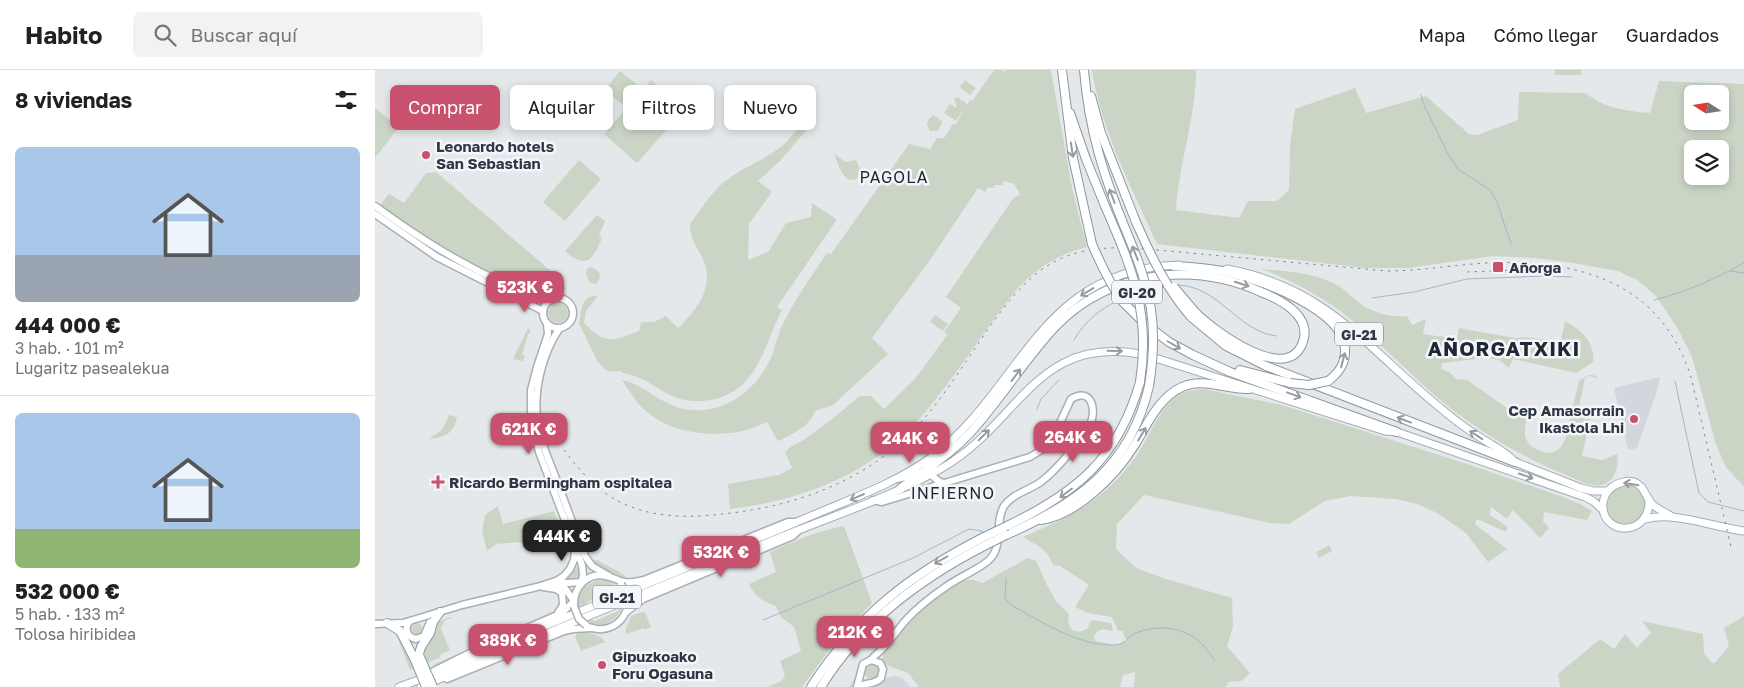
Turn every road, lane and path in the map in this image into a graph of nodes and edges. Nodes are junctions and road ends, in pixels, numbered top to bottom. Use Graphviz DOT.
graph roads {
  1 [pos="1062,70"];
  2 [pos="1085,70"];
  3 [pos="1067,102"];
  4 [pos="375,206"];
  5 [pos="375,214"];
  6 [pos="1174,266"];
  7 [pos="550,300"];
  8 [pos="543,311"];
  9 [pos="1193,315"];
  10 [pos="547,324"];
  11 [pos="559,329"];
  12 [pos="1216,365"];
  13 [pos="1249,389"];
  14 [pos="1397,432"];
  15 [pos="1515,462"];
  16 [pos="929,475"];
  17 [pos="897,478"];
  18 [pos="945,483"];
  19 [pos="927,488"];
  20 [pos="900,489"];
  21 [pos="1607,491"];
  22 [pos="873,500"];
  23 [pos="1649,500"];
  24 [pos="1603,510"];
  25 [pos="1673,517"];
  26 [pos="1645,519"];
  27 [pos="1041,520"];
  28 [pos="798,526"];
  29 [pos="1744,531"];
  30 [pos="985,541"];
  31 [pos="575,548"];
  32 [pos="615,580"];
  33 [pos="556,581"];
  34 [pos="582,582"];
  35 [pos="547,584"];
  36 [pos="537,587"];
  37 [pos="574,604"];
  38 [pos="454,607"];
  39 [pos="627,609"];
  40 [pos="440,612"];
  41 [pos="418,619"];
  42 [pos="550,619"];
  43 [pos="409,622"];
  44 [pos="384,624"];
  45 [pos="589,627"];
  46 [pos="425,633"];
  47 [pos="408,634"];
  48 [pos="882,650"];
  49 [pos="418,657"];
  50 [pos="871,660"];
  51 [pos="880,663"];
  52 [pos="861,673"];
  53 [pos="869,683"];
  54 [pos="407,684"];
  55 [pos="399,687"];
  56 [pos="422,687"];
  57 [pos="427,687"];
  58 [pos="433,687"];
  59 [pos="811,687"];
  60 [pos="821,687"];
  61 [pos="858,687"];
  1 -- 3 [label="highway, GI-20"];
  2 -- 9 [label="highway, bridge"];
  27 -- 2 [label="highway, GI-20, one-way, bridge"];
  3 -- 12 [label="highway, one-way, bridge"];
  3 -- 30 [label="highway, GI-20, one-way, bridge"];
  4 -- 7 [label="main road"];
  5 -- 8 [label="main road"];
  12 -- 6 [label="highway, one-way, bridge"];
  15 -- 6 [label="main road, GI-21, one-way"];
  6 -- 17 [label="main road, GI-21, one-way"];
  7 -- 8 [label="main road"];
  7 -- 11 [label="main road"];
  8 -- 10 [label="main road"];
  15 -- 9 [label="highway, GI-21, one-way"];
  16 -- 9 [label="highway, one-way"];
  10 -- 11 [label="main road"];
  10 -- 31 [label="main road"];
  11 -- 32 [label="main road"];
  12 -- 14 [label="highway, one-way"];
  13 -- 14 [label="main road"];
  16 -- 13 [label="main road, one-way"];
  27 -- 13 [label="highway, one-way"];
  14 -- 24 [label="main road, one-way"];
  15 -- 21 [label="main road, GI-21"];
  16 -- 17 [label="main road"];
  16 -- 18 [label="main road"];
  16 -- 19 [label="main road"];
  16 -- 20 [label="highway"];
  17 -- 28 [label="main road, GI-21, one-way"];
  18 -- 19 [label="main road"];
  18 -- 48 [label="main road"];
  19 -- 22 [label="main road"];
  20 -- 22 [label="main road, GI-21"];
  23 -- 21 [label="main road, one-way"];
  21 -- 24 [label="main road"];
  22 -- 28 [label="main road, GI-21"];
  23 -- 25 [label="main road"];
  23 -- 26 [label="main road"];
  24 -- 26 [label="main road"];
  25 -- 26 [label="main road"];
  25 -- 29 [label="main road"];
  27 -- 30 [label="highway, GI-20, bridge"];
  28 -- 32 [label="main road"];
  28 -- 39 [label="main road"];
  28 -- 54 [label="main road, GI-21"];
  28 -- 56 [label="main road, GI-21"];
  30 -- 59 [label="highway, GI-20, one-way"];
  30 -- 60 [label="highway, GI-20"];
  31 -- 33 [label="main road"];
  31 -- 34 [label="main road"];
  32 -- 34 [label="main road"];
  32 -- 39 [label="main road, bridge"];
  33 -- 34 [label="main road"];
  33 -- 35 [label="main road"];
  34 -- 37 [label="main road"];
  35 -- 36 [label="main road"];
  35 -- 37 [label="main road"];
  36 -- 38 [label="main road"];
  36 -- 42 [label="main road"];
  37 -- 42 [label="main road"];
  37 -- 45 [label="main road, bridge"];
  38 -- 40 [label="main road"];
  38 -- 44 [label="main road"];
  39 -- 45 [label="main road"];
  40 -- 41 [label="main road"];
  40 -- 46 [label="main road"];
  40 -- 49 [label="highway"];
  41 -- 43 [label="main road"];
  41 -- 46 [label="main road"];
  42 -- 54 [label="main road"];
  43 -- 44 [label="main road"];
  43 -- 47 [label="main road"];
  44 -- 47 [label="main road"];
  44 -- 49 [label="highway"];
  45 -- 56 [label="main road"];
  46 -- 47 [label="main road"];
  46 -- 49 [label="highway"];
  47 -- 49 [label="highway"];
  48 -- 50 [label="main road"];
  48 -- 51 [label="main road"];
  49 -- 57 [label="highway, bridge"];
  49 -- 58 [label="highway, bridge"];
  50 -- 51 [label="main road"];
  50 -- 52 [label="main road"];
  51 -- 53 [label="main road"];
  52 -- 53 [label="main road"];
  52 -- 61 [label="main road"];
  53 -- 61 [label="main road"];
  54 -- 55 [label="main road"];
}
